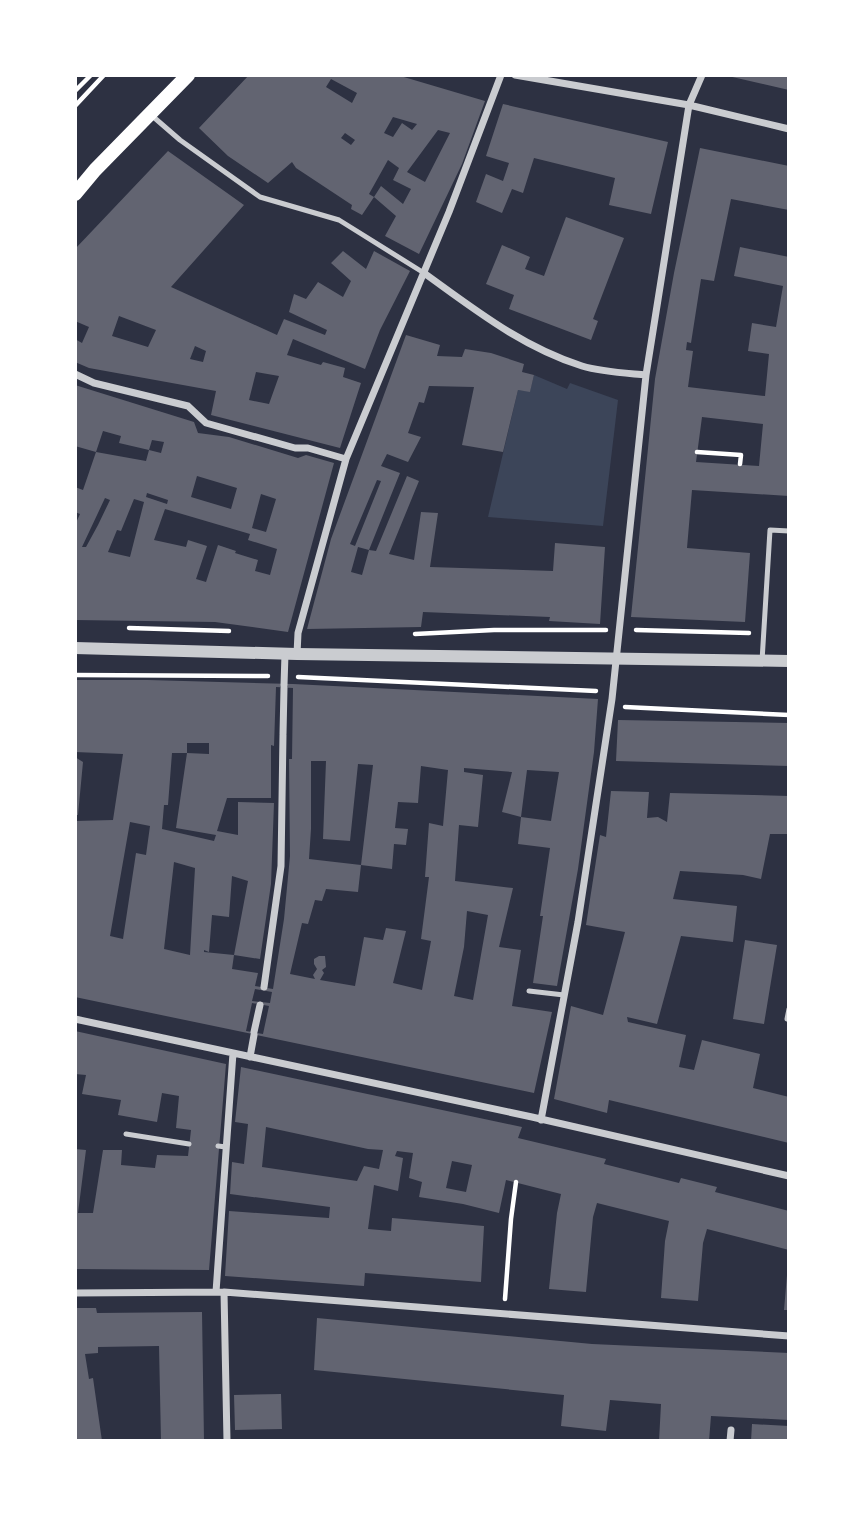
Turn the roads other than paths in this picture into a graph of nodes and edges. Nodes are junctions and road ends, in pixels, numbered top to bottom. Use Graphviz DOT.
graph roads {
  1 [pos="188,75"];
  2 [pos="501,75"];
  3 [pos="515,75"];
  4 [pos="702,75"];
  5 [pos="689,105"];
  6 [pos="150,114"];
  7 [pos="789,129"];
  8 [pos="75,194"];
  9 [pos="424,273"];
  10 [pos="75,373"];
  11 [pos="646,375"];
  12 [pos="346,460"];
  13 [pos="789,531"];
  14 [pos="75,648"];
  15 [pos="291,654"];
  16 [pos="616,659"];
  17 [pos="762,661"];
  18 [pos="789,662"];
  19 [pos="529,991"];
  20 [pos="564,995"];
  21 [pos="789,1009"];
  22 [pos="75,1019"];
  23 [pos="787,1019"];
  24 [pos="233,1054"];
  25 [pos="250,1057"];
  26 [pos="541,1120"];
  27 [pos="126,1134"];
  28 [pos="189,1144"];
  29 [pos="789,1176"];
  30 [pos="220,1292"];
  31 [pos="75,1293"];
  32 [pos="789,1336"];
  33 [pos="731,1430"];
  34 [pos="227,1441"];
  35 [pos="730,1441"];
  1 -- 6 [label="main road"];
  2 -- 9 [label="street"];
  3 -- 5 [label="street"];
  4 -- 5 [label="street"];
  5 -- 7 [label="street"];
  5 -- 11 [label="street"];
  6 -- 8 [label="main road"];
  6 -- 9 [label="lane"];
  9 -- 11 [label="street"];
  9 -- 12 [label="street"];
  10 -- 12 [label="street"];
  11 -- 16 [label="street"];
  12 -- 15 [label="street"];
  13 -- 17 [label="lane"];
  14 -- 15 [label="street"];
  15 -- 16 [label="street"];
  15 -- 25 [label="street"];
  16 -- 17 [label="street"];
  16 -- 20 [label="street"];
  17 -- 18 [label="street"];
  19 -- 20 [label="lane"];
  20 -- 26 [label="street"];
  21 -- 23 [label="lane"];
  22 -- 24 [label="street"];
  24 -- 25 [label="street"];
  24 -- 30 [label="street"];
  25 -- 26 [label="street"];
  26 -- 29 [label="street"];
  27 -- 28 [label="lane"];
  30 -- 31 [label="street"];
  30 -- 32 [label="street"];
  30 -- 34 [label="street"];
  33 -- 35 [label="street"];
}
